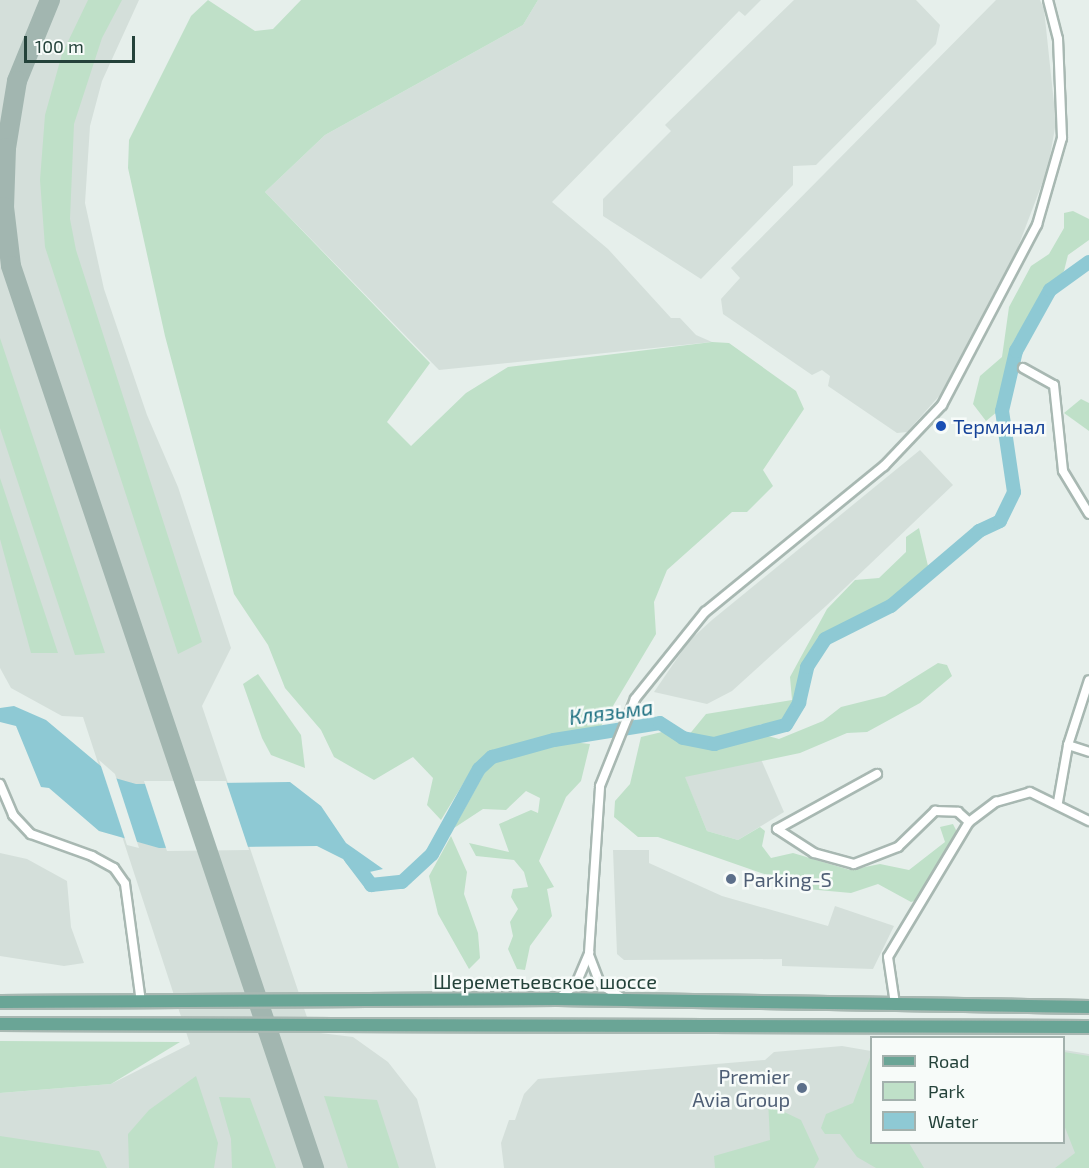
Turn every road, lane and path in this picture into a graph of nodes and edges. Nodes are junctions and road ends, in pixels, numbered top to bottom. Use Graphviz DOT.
graph roads {
  1 [pos="1048,0"];
  2 [pos="1023,368"];
  3 [pos="1089,514"];
  4 [pos="1089,680"];
  5 [pos="1068,745"];
  6 [pos="1089,752"];
  7 [pos="877,774"];
  8 [pos="0,784"];
  9 [pos="1058,802"];
  10 [pos="1089,821"];
  11 [pos="969,822"];
  12 [pos="589,953"];
  13 [pos="558,999"];
  14 [pos="627,1000"];
  15 [pos="2,1002"];
  16 [pos="141,1002"];
  17 [pos="896,1004"];
  18 [pos="1089,1007"];
  19 [pos="2,1023"];
  20 [pos="1089,1027"];
  1 -- 12 [label="street"];
  2 -- 3 [label="street"];
  4 -- 5 [label="street"];
  5 -- 6 [label="street"];
  5 -- 9 [label="street"];
  7 -- 11 [label="street"];
  8 -- 16 [label="street"];
  9 -- 10 [label="street"];
  9 -- 11 [label="street"];
  11 -- 17 [label="street"];
  12 -- 13 [label="street"];
  12 -- 14 [label="street"];
  13 -- 14 [label="main road, Шереметьевское шоссе"];
  13 -- 16 [label="main road, Шереметьевское шоссе"];
  14 -- 17 [label="main road, Шереметьевское шоссе"];
  15 -- 16 [label="main road, Шереметьевское шоссе"];
  17 -- 18 [label="main road, Шереметьевское шоссе"];
  19 -- 20 [label="main road"];
}
